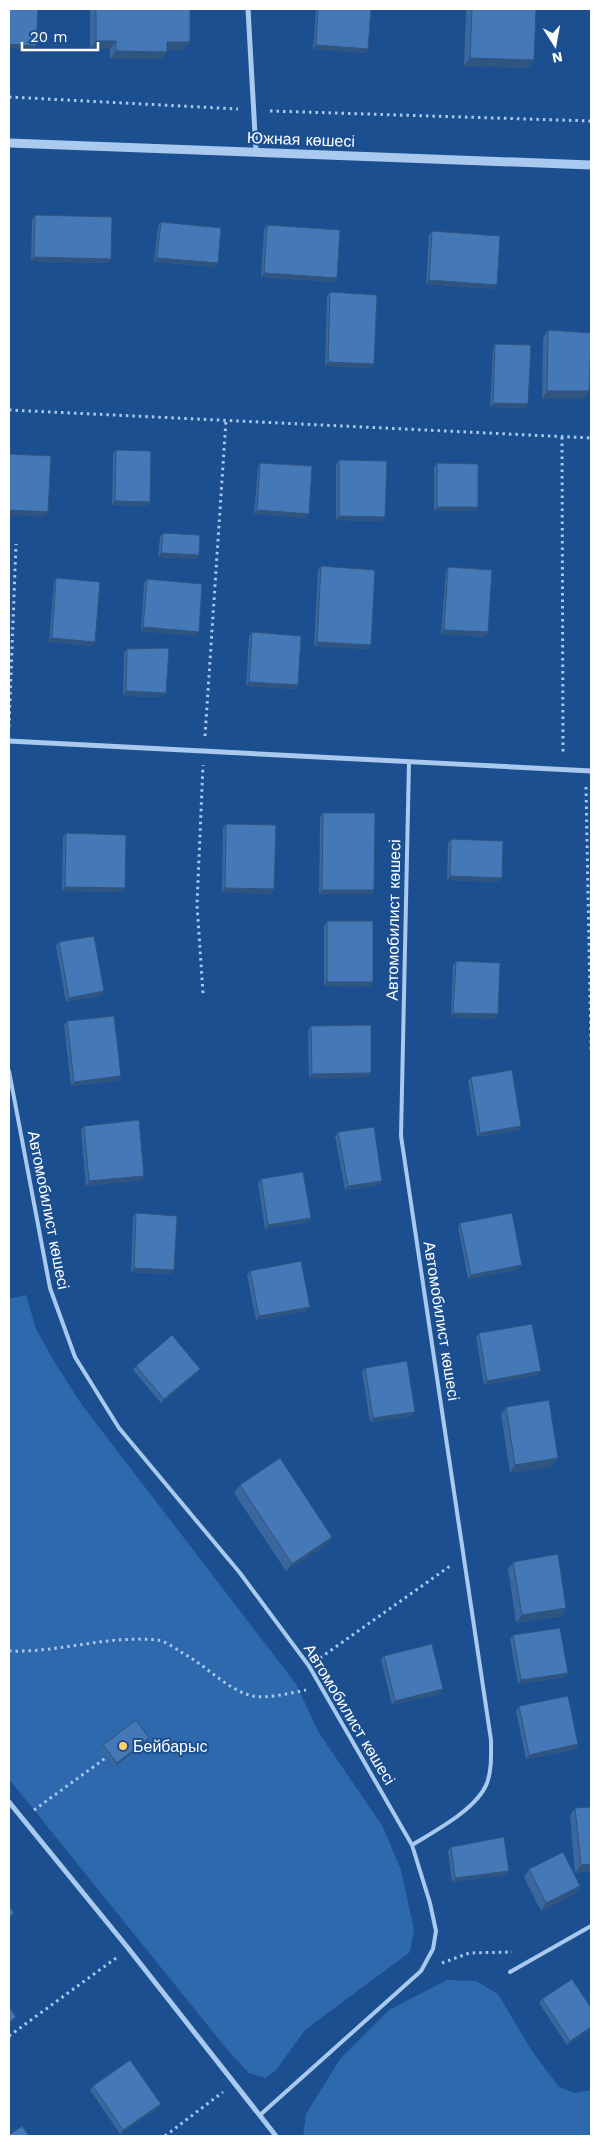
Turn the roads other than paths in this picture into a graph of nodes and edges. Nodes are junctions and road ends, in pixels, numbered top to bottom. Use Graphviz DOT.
graph roads {
  1 [pos="248,9"];
  2 [pos="9,143"];
  3 [pos="256,152"];
  4 [pos="591,165"];
  5 [pos="9,741"];
  6 [pos="409,762"];
  7 [pos="589,771"];
  8 [pos="9,1071"];
  9 [pos="9,1802"];
  10 [pos="412,1845"];
  11 [pos="591,1926"];
  12 [pos="510,1972"];
  13 [pos="260,2115"];
  14 [pos="276,2136"];
  1 -- 3 [label="street"];
  2 -- 3 [label="street, Южная көшесі"];
  3 -- 4 [label="street, Южная көшесі"];
  5 -- 6 [label="street"];
  6 -- 7 [label="street"];
  6 -- 10 [label="lane, Автомобилист көшесі"];
  8 -- 10 [label="lane, Автомобилист көшесі"];
  9 -- 13 [label="street"];
  10 -- 13 [label="lane, Автомобилист көшесі"];
  11 -- 12 [label="lane"];
  13 -- 14 [label="street"];
}
